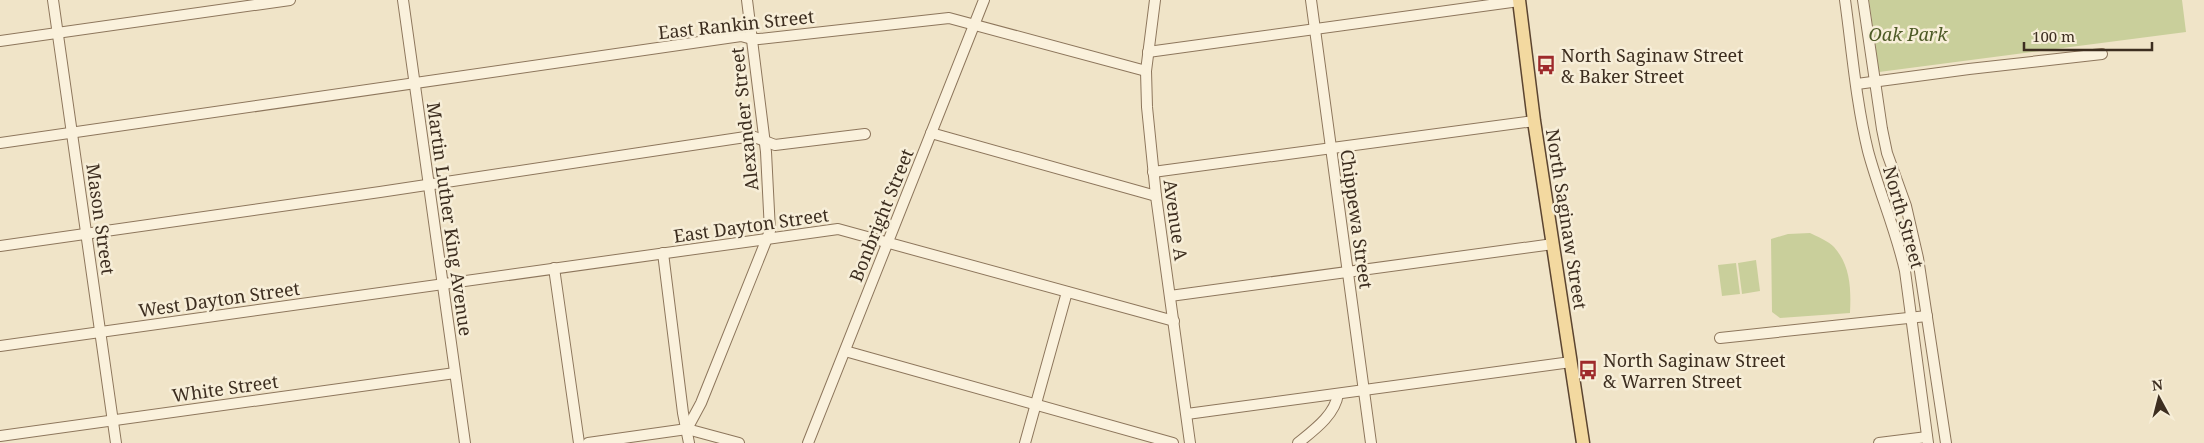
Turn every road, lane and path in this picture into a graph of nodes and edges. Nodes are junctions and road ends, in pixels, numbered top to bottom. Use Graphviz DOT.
graph roads {
  1 [pos="53,0"];
  2 [pos="290,0"];
  3 [pos="403,0"];
  4 [pos="747,0"];
  5 [pos="984,0"];
  6 [pos="1155,0"];
  7 [pos="1311,0"];
  8 [pos="1845,0"];
  9 [pos="1863,0"];
  10 [pos="1519,1"];
  11 [pos="974,24"];
  12 [pos="1315,30"];
  13 [pos="58,33"];
  14 [pos="752,39"];
  15 [pos="0,41"];
  16 [pos="1148,52"];
  17 [pos="2102,54"];
  18 [pos="1146,71"];
  19 [pos="1874,82"];
  20 [pos="414,84"];
  21 [pos="1857,84"];
  22 [pos="1534,121"];
  23 [pos="73,133"];
  24 [pos="932,133"];
  25 [pos="865,134"];
  26 [pos="764,140"];
  27 [pos="0,143"];
  28 [pos="1330,147"];
  29 [pos="1153,172"];
  30 [pos="429,184"];
  31 [pos="1156,196"];
  32 [pos="87,233"];
  33 [pos="766,239"];
  34 [pos="886,242"];
  35 [pos="1553,244"];
  36 [pos="0,246"];
  37 [pos="662,253"];
  38 [pos="554,268"];
  39 [pos="1348,271"];
  40 [pos="443,284"];
  41 [pos="1067,292"];
  42 [pos="1170,296"];
  43 [pos="1927,316"];
  44 [pos="1911,317"];
  45 [pos="1174,321"];
  46 [pos="101,332"];
  47 [pos="1720,338"];
  48 [pos="0,346"];
  49 [pos="845,351"];
  50 [pos="1571,362"];
  51 [pos="455,373"];
  52 [pos="1364,390"];
  53 [pos="1338,394"];
  54 [pos="1036,404"];
  55 [pos="1187,414"];
  56 [pos="113,420"];
  57 [pos="687,428"];
  58 [pos="0,436"];
  59 [pos="1928,440"];
  60 [pos="116,443"];
  61 [pos="465,443"];
  62 [pos="579,443"];
  63 [pos="588,443"];
  64 [pos="689,443"];
  65 [pos="739,443"];
  66 [pos="808,443"];
  67 [pos="1025,443"];
  68 [pos="1173,443"];
  69 [pos="1190,443"];
  70 [pos="1298,443"];
  71 [pos="1371,443"];
  72 [pos="1583,443"];
  73 [pos="1879,443"];
  74 [pos="1946,443"];
  1 -- 13 [label="street, Mason Street"];
  2 -- 13 [label="street"];
  3 -- 20 [label="street, Martin Luther King Avenue"];
  4 -- 14 [label="street, Alexander Street"];
  5 -- 11 [label="street, Bonbright Street"];
  6 -- 16 [label="street, Avenue A"];
  7 -- 12 [label="street, Chippewa Street"];
  8 -- 21 [label="street, North Street"];
  9 -- 19 [label="street, North Street"];
  10 -- 12 [label="street"];
  10 -- 22 [label="main road, North Saginaw Street"];
  11 -- 14 [label="street, East Rankin Street"];
  11 -- 18 [label="street, East Rankin Street"];
  11 -- 24 [label="street, Bonbright Street"];
  12 -- 16 [label="street"];
  12 -- 28 [label="street, Chippewa Street"];
  13 -- 15 [label="street"];
  13 -- 23 [label="street, Mason Street"];
  14 -- 20 [label="street, East Rankin Street"];
  14 -- 26 [label="street, Alexander Street"];
  16 -- 18 [label="street, Avenue A"];
  17 -- 19 [label="street"];
  18 -- 29 [label="street, Avenue A"];
  19 -- 21 [label="street"];
  19 -- 43 [label="street, North Street"];
  20 -- 23 [label="street, East Rankin Street"];
  20 -- 30 [label="street, Martin Luther King Avenue"];
  21 -- 44 [label="street, North Street"];
  22 -- 28 [label="street"];
  22 -- 35 [label="main road, North Saginaw Street"];
  23 -- 27 [label="street, East Rankin Street"];
  23 -- 32 [label="street, Mason Street"];
  24 -- 31 [label="street"];
  24 -- 34 [label="street, Bonbright Street"];
  25 -- 26 [label="street"];
  26 -- 30 [label="street"];
  26 -- 33 [label="street, Alexander Street"];
  28 -- 29 [label="street"];
  28 -- 39 [label="street, Chippewa Street"];
  29 -- 31 [label="street, Avenue A"];
  30 -- 32 [label="street"];
  30 -- 40 [label="street, Martin Luther King Avenue"];
  31 -- 42 [label="street, Avenue A"];
  32 -- 36 [label="street"];
  32 -- 46 [label="street, Mason Street"];
  33 -- 34 [label="street, East Dayton Street"];
  33 -- 37 [label="street, East Dayton Street"];
  33 -- 57 [label="street, Alexander Street"];
  34 -- 41 [label="street, East Dayton Street"];
  34 -- 49 [label="street, Bonbright Street"];
  35 -- 39 [label="street"];
  35 -- 50 [label="main road, North Saginaw Street"];
  37 -- 38 [label="street, East Dayton Street"];
  37 -- 57 [label="street"];
  38 -- 40 [label="street, East Dayton Street"];
  38 -- 62 [label="street"];
  39 -- 42 [label="street"];
  39 -- 52 [label="street, Chippewa Street"];
  40 -- 46 [label="street, West Dayton Street"];
  40 -- 51 [label="street, Martin Luther King Avenue"];
  41 -- 45 [label="street, East Dayton Street"];
  41 -- 54 [label="street"];
  42 -- 45 [label="street, Avenue A"];
  43 -- 44 [label="street"];
  43 -- 74 [label="street, North Street"];
  44 -- 47 [label="street"];
  44 -- 59 [label="street, North Street"];
  45 -- 55 [label="street, Avenue A"];
  46 -- 48 [label="street, West Dayton Street"];
  46 -- 56 [label="street, Mason Street"];
  49 -- 54 [label="street"];
  49 -- 66 [label="street, Bonbright Street"];
  50 -- 52 [label="street"];
  50 -- 72 [label="main road, North Saginaw Street"];
  51 -- 56 [label="street, White Street"];
  51 -- 61 [label="street, Martin Luther King Avenue"];
  52 -- 53 [label="street"];
  52 -- 71 [label="street, Chippewa Street"];
  53 -- 55 [label="street"];
  53 -- 70 [label="street"];
  54 -- 67 [label="street"];
  54 -- 68 [label="street"];
  55 -- 69 [label="street, Avenue A"];
  56 -- 58 [label="street, White Street"];
  56 -- 60 [label="street, Mason Street"];
  57 -- 63 [label="street"];
  57 -- 64 [label="street"];
  57 -- 65 [label="street"];
  59 -- 73 [label="street"];
}
